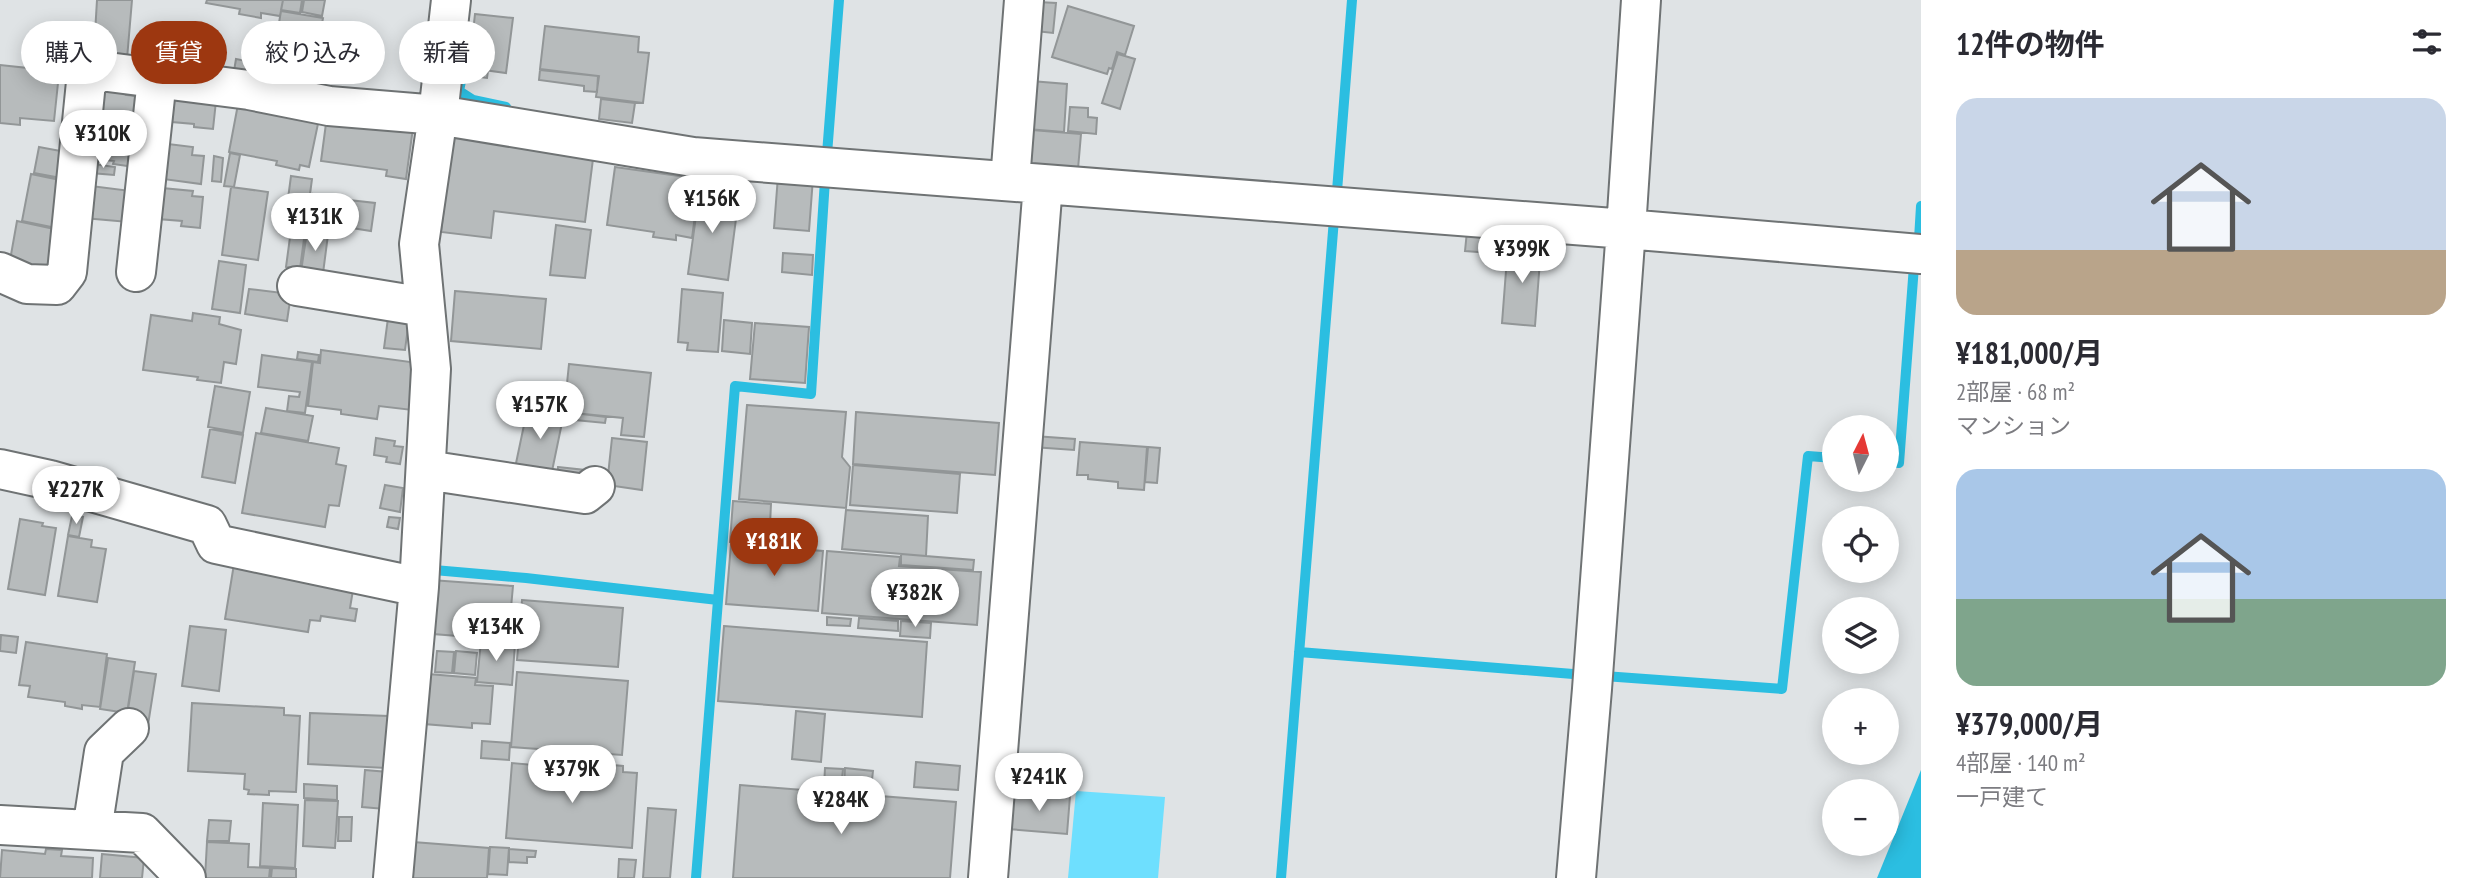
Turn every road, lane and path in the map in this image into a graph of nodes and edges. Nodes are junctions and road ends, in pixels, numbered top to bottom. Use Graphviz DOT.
graph roads {
  1 [pos="452,0"];
  2 [pos="1024,0"];
  3 [pos="1641,0"];
  4 [pos="131,75"];
  5 [pos="157,84"];
  6 [pos="199,84"];
  7 [pos="438,115"];
  8 [pos="1027,182"];
  9 [pos="1626,229"];
  10 [pos="1921,254"];
  11 [pos="0,272"];
  12 [pos="136,272"];
  13 [pos="297,286"];
  14 [pos="425,307"];
  15 [pos="0,469"];
  16 [pos="426,470"];
  17 [pos="595,486"];
  18 [pos="419,587"];
  19 [pos="129,728"];
  20 [pos="0,825"];
  21 [pos="92,830"];
  22 [pos="187,878"];
  23 [pos="393,878"];
  24 [pos="988,878"];
  25 [pos="1576,878"];
  1 -- 7 [label="street"];
  2 -- 8 [label="street"];
  3 -- 9 [label="street"];
  4 -- 11 [label="street"];
  5 -- 12 [label="street"];
  6 -- 7 [label="street"];
  7 -- 8 [label="street"];
  7 -- 14 [label="street"];
  8 -- 9 [label="street"];
  8 -- 24 [label="street"];
  9 -- 10 [label="street"];
  9 -- 25 [label="street"];
  13 -- 14 [label="street"];
  14 -- 16 [label="street"];
  15 -- 18 [label="street"];
  16 -- 17 [label="street"];
  16 -- 18 [label="street"];
  18 -- 23 [label="street"];
  19 -- 21 [label="street"];
  20 -- 21 [label="street"];
  21 -- 22 [label="street"];
}
